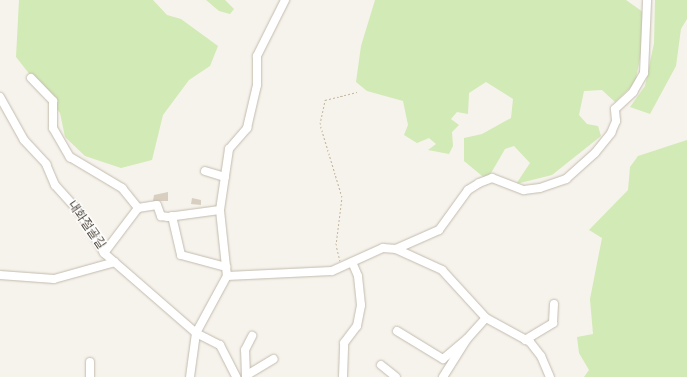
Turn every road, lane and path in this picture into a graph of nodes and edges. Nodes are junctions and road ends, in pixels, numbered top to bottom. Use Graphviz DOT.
graph roads {
  1 [pos="284,0"];
  2 [pos="647,0"];
  3 [pos="31,78"];
  4 [pos="357,92"];
  5 [pos="0,97"];
  6 [pos="204,170"];
  7 [pos="225,177"];
  8 [pos="138,208"];
  9 [pos="220,210"];
  10 [pos="172,216"];
  11 [pos="396,249"];
  12 [pos="104,252"];
  13 [pos="115,262"];
  14 [pos="352,262"];
  15 [pos="342,267"];
  16 [pos="227,271"];
  17 [pos="0,275"];
  18 [pos="554,304"];
  19 [pos="486,318"];
  20 [pos="397,331"];
  21 [pos="196,333"];
  22 [pos="252,336"];
  23 [pos="467,338"];
  24 [pos="525,340"];
  25 [pos="274,360"];
  26 [pos="90,362"];
  27 [pos="381,365"];
  28 [pos="247,376"];
  29 [pos="90,377"];
  30 [pos="190,377"];
  31 [pos="236,377"];
  32 [pos="343,377"];
  33 [pos="396,377"];
  34 [pos="443,377"];
  35 [pos="550,377"];
  1 -- 7 [label="street"];
  2 -- 11 [label="street"];
  3 -- 8 [label="street"];
  4 -- 15 [label="path"];
  5 -- 12 [label="street, 내화절골길"];
  6 -- 7 [label="street"];
  7 -- 9 [label="street"];
  8 -- 10 [label="street"];
  8 -- 12 [label="street"];
  9 -- 10 [label="street"];
  9 -- 16 [label="street"];
  10 -- 16 [label="street"];
  11 -- 14 [label="street"];
  11 -- 19 [label="street"];
  12 -- 13 [label="street, 내화절골길"];
  13 -- 17 [label="street"];
  13 -- 21 [label="street, 내화절골길"];
  14 -- 15 [label="street"];
  14 -- 32 [label="street"];
  15 -- 16 [label="street"];
  16 -- 21 [label="street"];
  18 -- 24 [label="street"];
  19 -- 23 [label="street"];
  19 -- 24 [label="street"];
  20 -- 23 [label="street"];
  21 -- 30 [label="street"];
  21 -- 31 [label="street, 내화절골길"];
  22 -- 28 [label="street"];
  23 -- 34 [label="street"];
  24 -- 35 [label="street"];
  25 -- 28 [label="street"];
  26 -- 29 [label="street"];
  27 -- 33 [label="street"];
}
